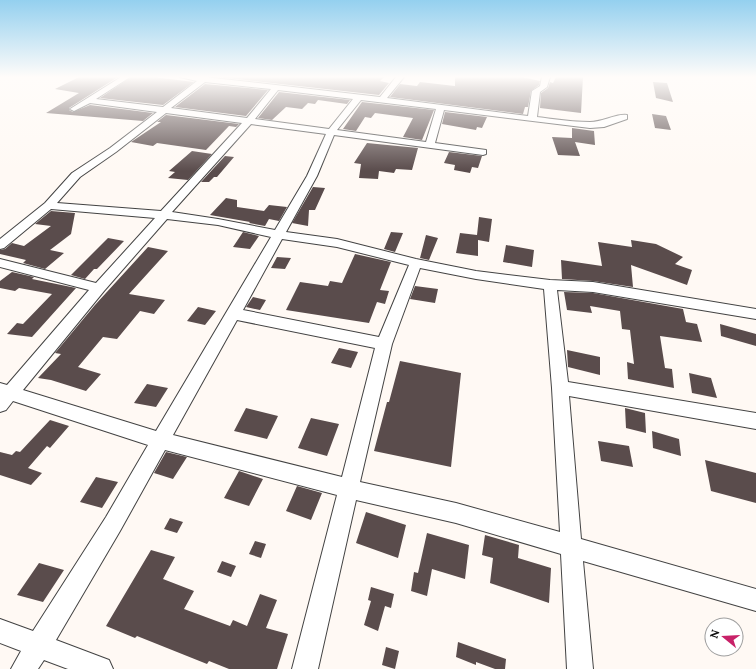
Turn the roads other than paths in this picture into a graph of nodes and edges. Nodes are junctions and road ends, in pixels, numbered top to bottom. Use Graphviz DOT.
graph roads {
  1 [pos="150,108"];
  2 [pos="260,108"];
  3 [pos="350,108"];
  4 [pos="440,108"];
  5 [pos="442,108"];
  6 [pos="534,108"];
  7 [pos="164,110"];
  8 [pos="624,117"];
  9 [pos="250,120"];
  10 [pos="532,120"];
  11 [pos="331,132"];
  12 [pos="430,144"];
  13 [pos="483,152"];
  14 [pos="49,205"];
  15 [pos="166,215"];
  16 [pos="279,235"];
  17 [pos="0,245"];
  18 [pos="0,263"];
  19 [pos="416,263"];
  20 [pos="550,285"];
  21 [pos="99,288"];
  22 [pos="234,314"];
  23 [pos="756,314"];
  24 [pos="384,344"];
  25 [pos="560,388"];
  26 [pos="4,396"];
  27 [pos="756,421"];
  28 [pos="162,441"];
  29 [pos="350,489"];
  30 [pos="572,548"];
  31 [pos="756,600"];
  32 [pos="0,631"];
  33 [pos="37,646"];
  34 [pos="24,669"];
  35 [pos="100,669"];
  36 [pos="305,669"];
  37 [pos="580,669"];
  1 -- 7 [label="street"];
  2 -- 9 [label="street"];
  3 -- 11 [label="street"];
  4 -- 12 [label="street"];
  5 -- 10 [label="street"];
  6 -- 10 [label="street"];
  7 -- 9 [label="street"];
  7 -- 14 [label="street"];
  8 -- 10 [label="street"];
  9 -- 11 [label="street"];
  9 -- 15 [label="street"];
  11 -- 12 [label="street"];
  11 -- 16 [label="street"];
  12 -- 13 [label="street"];
  14 -- 15 [label="street"];
  14 -- 17 [label="street"];
  15 -- 16 [label="street"];
  15 -- 21 [label="street"];
  16 -- 19 [label="street"];
  16 -- 22 [label="street"];
  18 -- 21 [label="street"];
  19 -- 20 [label="street"];
  19 -- 24 [label="street"];
  20 -- 23 [label="street"];
  20 -- 25 [label="street"];
  21 -- 26 [label="street"];
  22 -- 24 [label="street"];
  22 -- 28 [label="street"];
  24 -- 29 [label="street"];
  25 -- 27 [label="street"];
  25 -- 30 [label="street"];
  26 -- 28 [label="street"];
  28 -- 29 [label="street"];
  28 -- 33 [label="street"];
  29 -- 30 [label="street"];
  29 -- 36 [label="street"];
  30 -- 31 [label="street"];
  30 -- 37 [label="street"];
  32 -- 33 [label="street"];
  33 -- 34 [label="street"];
  33 -- 35 [label="street"];
}
